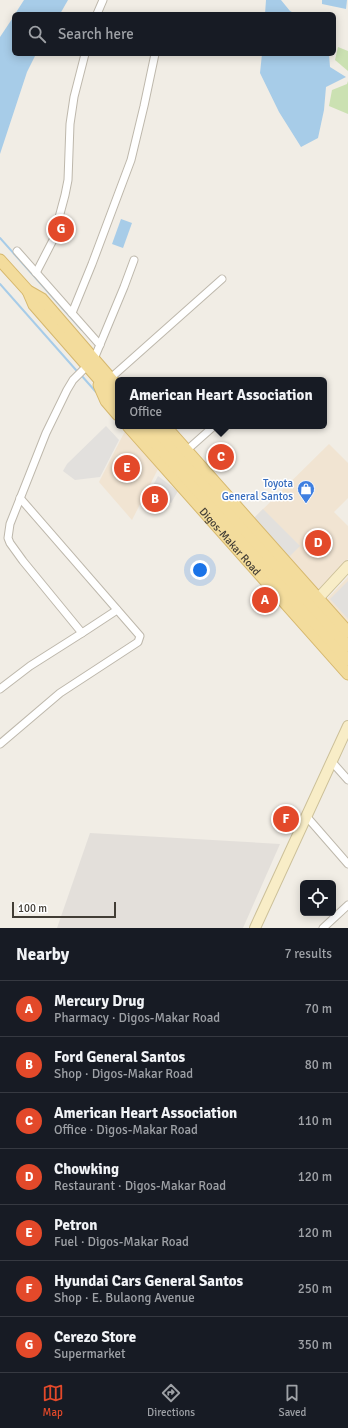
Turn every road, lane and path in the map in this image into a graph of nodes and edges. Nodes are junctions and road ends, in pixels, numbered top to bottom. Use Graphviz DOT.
graph roads {
  1 [pos="103,0"];
  2 [pos="98,12"];
  3 [pos="84,56"];
  4 [pos="155,56"];
  5 [pos="18,251"];
  6 [pos="0,260"];
  7 [pos="134,260"];
  8 [pos="36,273"];
  9 [pos="222,279"];
  10 [pos="72,313"];
  11 [pos="100,345"];
  12 [pos="90,362"];
  13 [pos="99,372"];
  14 [pos="115,377"];
  15 [pos="119,377"];
  16 [pos="115,384"];
  17 [pos="115,396"];
  18 [pos="115,412"];
  19 [pos="131,429"];
  20 [pos="143,429"];
  21 [pos="156,429"];
  22 [pos="169,429"];
  23 [pos="211,429"];
  24 [pos="187,450"];
  25 [pos="20,498"];
  26 [pos="348,566"];
  27 [pos="318,598"];
  28 [pos="117,610"];
  29 [pos="299,619"];
  30 [pos="348,632"];
  31 [pos="82,633"];
  32 [pos="348,646"];
  33 [pos="348,660"];
  34 [pos="348,674"];
  35 [pos="0,678"];
  36 [pos="3,686"];
  37 [pos="348,726"];
  38 [pos="0,744"];
  39 [pos="332,762"];
  40 [pos="348,780"];
  41 [pos="307,817"];
  42 [pos="348,864"];
  43 [pos="348,905"];
  44 [pos="255,928"];
  45 [pos="323,928"];
  1 -- 2 [label="street"];
  3 -- 8 [label="street"];
  4 -- 10 [label="street"];
  5 -- 8 [label="street"];
  6 -- 12 [label="main road"];
  7 -- 11 [label="street"];
  8 -- 10 [label="street"];
  9 -- 15 [label="street"];
  10 -- 11 [label="street"];
  11 -- 12 [label="street"];
  12 -- 13 [label="main road"];
  12 -- 25 [label="street"];
  13 -- 14 [label="main road"];
  13 -- 16 [label="main road"];
  13 -- 17 [label="main road"];
  13 -- 18 [label="main road"];
  19 -- 29 [label="main road, Digos-Makar Road"];
  20 -- 33 [label="main road, Digos-Makar Road"];
  21 -- 32 [label="main road, Digos-Makar Road"];
  22 -- 24 [label="main road"];
  23 -- 24 [label="street"];
  24 -- 27 [label="main road"];
  25 -- 28 [label="street"];
  25 -- 31 [label="street"];
  26 -- 27 [label="main road"];
  27 -- 29 [label="main road"];
  27 -- 30 [label="main road"];
  28 -- 31 [label="street"];
  28 -- 38 [label="street"];
  29 -- 34 [label="main road, Digos-Makar Road"];
  31 -- 36 [label="street"];
  35 -- 36 [label="street"];
  37 -- 39 [label="main road"];
  39 -- 40 [label="street"];
  39 -- 41 [label="main road"];
  41 -- 42 [label="street"];
  41 -- 44 [label="main road"];
  43 -- 45 [label="street"];
}
